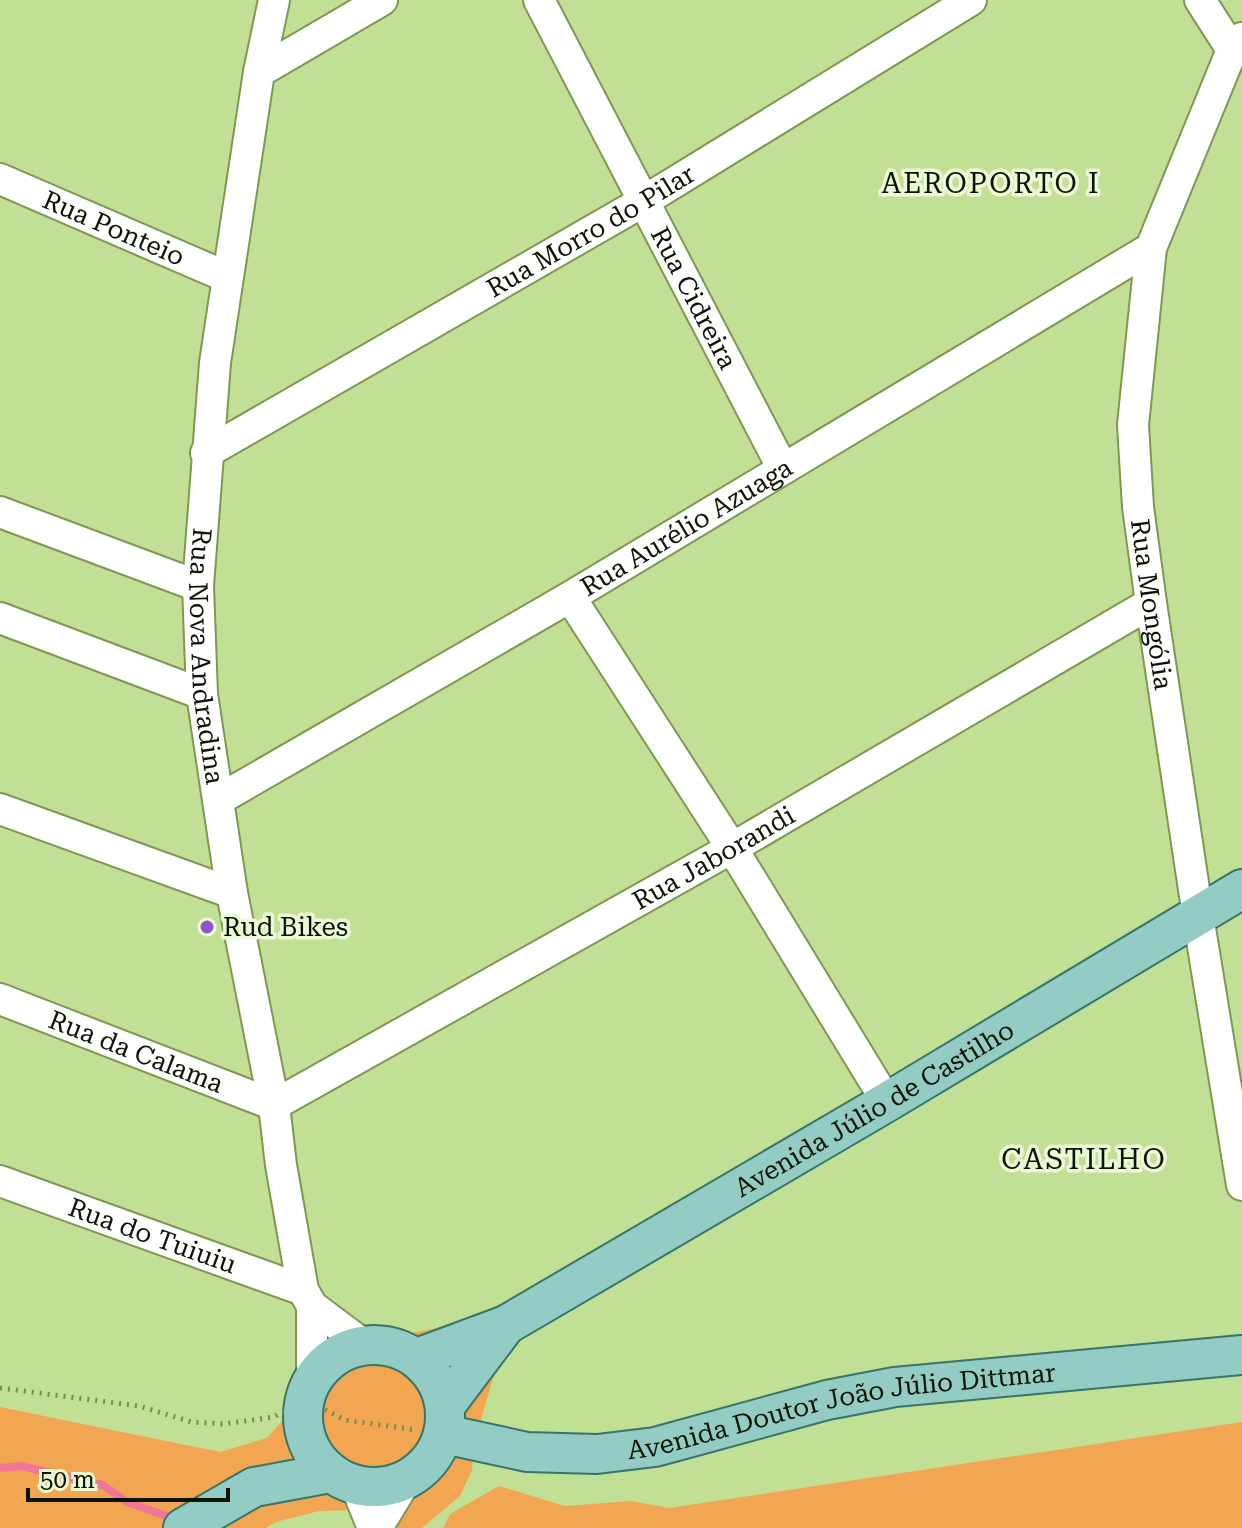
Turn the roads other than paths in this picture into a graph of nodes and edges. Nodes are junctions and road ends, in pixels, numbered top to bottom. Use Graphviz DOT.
graph roads {
  1 [pos="274,0"];
  2 [pos="382,0"];
  3 [pos="539,0"];
  4 [pos="971,0"];
  5 [pos="1200,0"];
  6 [pos="1237,44"];
  7 [pos="259,72"];
  8 [pos="0,179"];
  9 [pos="644,201"];
  10 [pos="1151,248"];
  11 [pos="227,277"];
  12 [pos="206,453"];
  13 [pos="783,469"];
  14 [pos="0,512"];
  15 [pos="198,586"];
  16 [pos="570,597"];
  17 [pos="1151,603"];
  18 [pos="0,618"];
  19 [pos="202,694"];
  20 [pos="218,800"];
  21 [pos="0,809"];
  22 [pos="732,848"];
  23 [pos="1242,889"];
  24 [pos="232,893"];
  25 [pos="1198,916"];
  26 [pos="0,999"];
  27 [pos="887,1102"];
  28 [pos="274,1105"];
  29 [pos="0,1181"];
  30 [pos="1242,1185"];
  31 [pos="307,1298"];
  32 [pos="506,1325"];
  33 [pos="364,1345"];
  34 [pos="1242,1355"];
  35 [pos="417,1358"];
  36 [pos="306,1401"];
  37 [pos="445,1420"];
  38 [pos="343,1479"];
  39 [pos="405,1482"];
  40 [pos="245,1492"];
  41 [pos="183,1528"];
  42 [pos="375,1528"];
  1 -- 7 [label="street, Rua Nova Andradina"];
  2 -- 7 [label="street"];
  3 -- 9 [label="street, Rua Cidreira"];
  4 -- 9 [label="street, Rua Morro do Pilar"];
  5 -- 6 [label="street"];
  6 -- 10 [label="street, Rua Mongólia"];
  7 -- 11 [label="street, Rua Nova Andradina"];
  8 -- 11 [label="street, Rua Ponteio"];
  9 -- 12 [label="street, Rua Morro do Pilar"];
  9 -- 13 [label="street, Rua Cidreira"];
  10 -- 13 [label="street, Rua Aurélio Azuaga"];
  10 -- 17 [label="street, Rua Mongólia"];
  11 -- 12 [label="street, Rua Nova Andradina"];
  12 -- 15 [label="street, Rua Nova Andradina"];
  13 -- 16 [label="street, Rua Aurélio Azuaga"];
  14 -- 15 [label="street"];
  15 -- 19 [label="street, Rua Nova Andradina"];
  16 -- 20 [label="street, Rua Aurélio Azuaga"];
  16 -- 22 [label="street"];
  17 -- 22 [label="street, Rua Jaborandi"];
  17 -- 25 [label="street, Rua Mongólia"];
  18 -- 19 [label="street"];
  19 -- 20 [label="street, Rua Nova Andradina"];
  20 -- 24 [label="street, Rua Nova Andradina"];
  21 -- 24 [label="street"];
  22 -- 27 [label="street"];
  22 -- 28 [label="street, Rua Jaborandi"];
  23 -- 25 [label="main road, Avenida Júlio de Castilho"];
  24 -- 28 [label="street, Rua Nova Andradina"];
  25 -- 27 [label="main road, Avenida Júlio de Castilho"];
  25 -- 30 [label="street, Rua Mongólia"];
  26 -- 28 [label="street, Rua da Calama"];
  27 -- 32 [label="main road, Avenida Júlio de Castilho"];
  28 -- 31 [label="street, Rua Nova Andradina"];
  29 -- 31 [label="street, Rua do Tuiuiu"];
  31 -- 33 [label="street"];
  31 -- 36 [label="street, Rua Nova Andradina"];
  32 -- 35 [label="main road"];
  32 -- 37 [label="main road"];
  33 -- 35 [label="main road"];
  33 -- 36 [label="main road"];
  34 -- 37 [label="main road, Avenida Doutor João Júlio Dittmar"];
  35 -- 37 [label="main road"];
  36 -- 38 [label="main road"];
  36 -- 40 [label="main road"];
  37 -- 39 [label="main road"];
  38 -- 39 [label="main road"];
  38 -- 40 [label="main road"];
  38 -- 42 [label="street"];
  39 -- 42 [label="street"];
  40 -- 41 [label="main road"];
}
